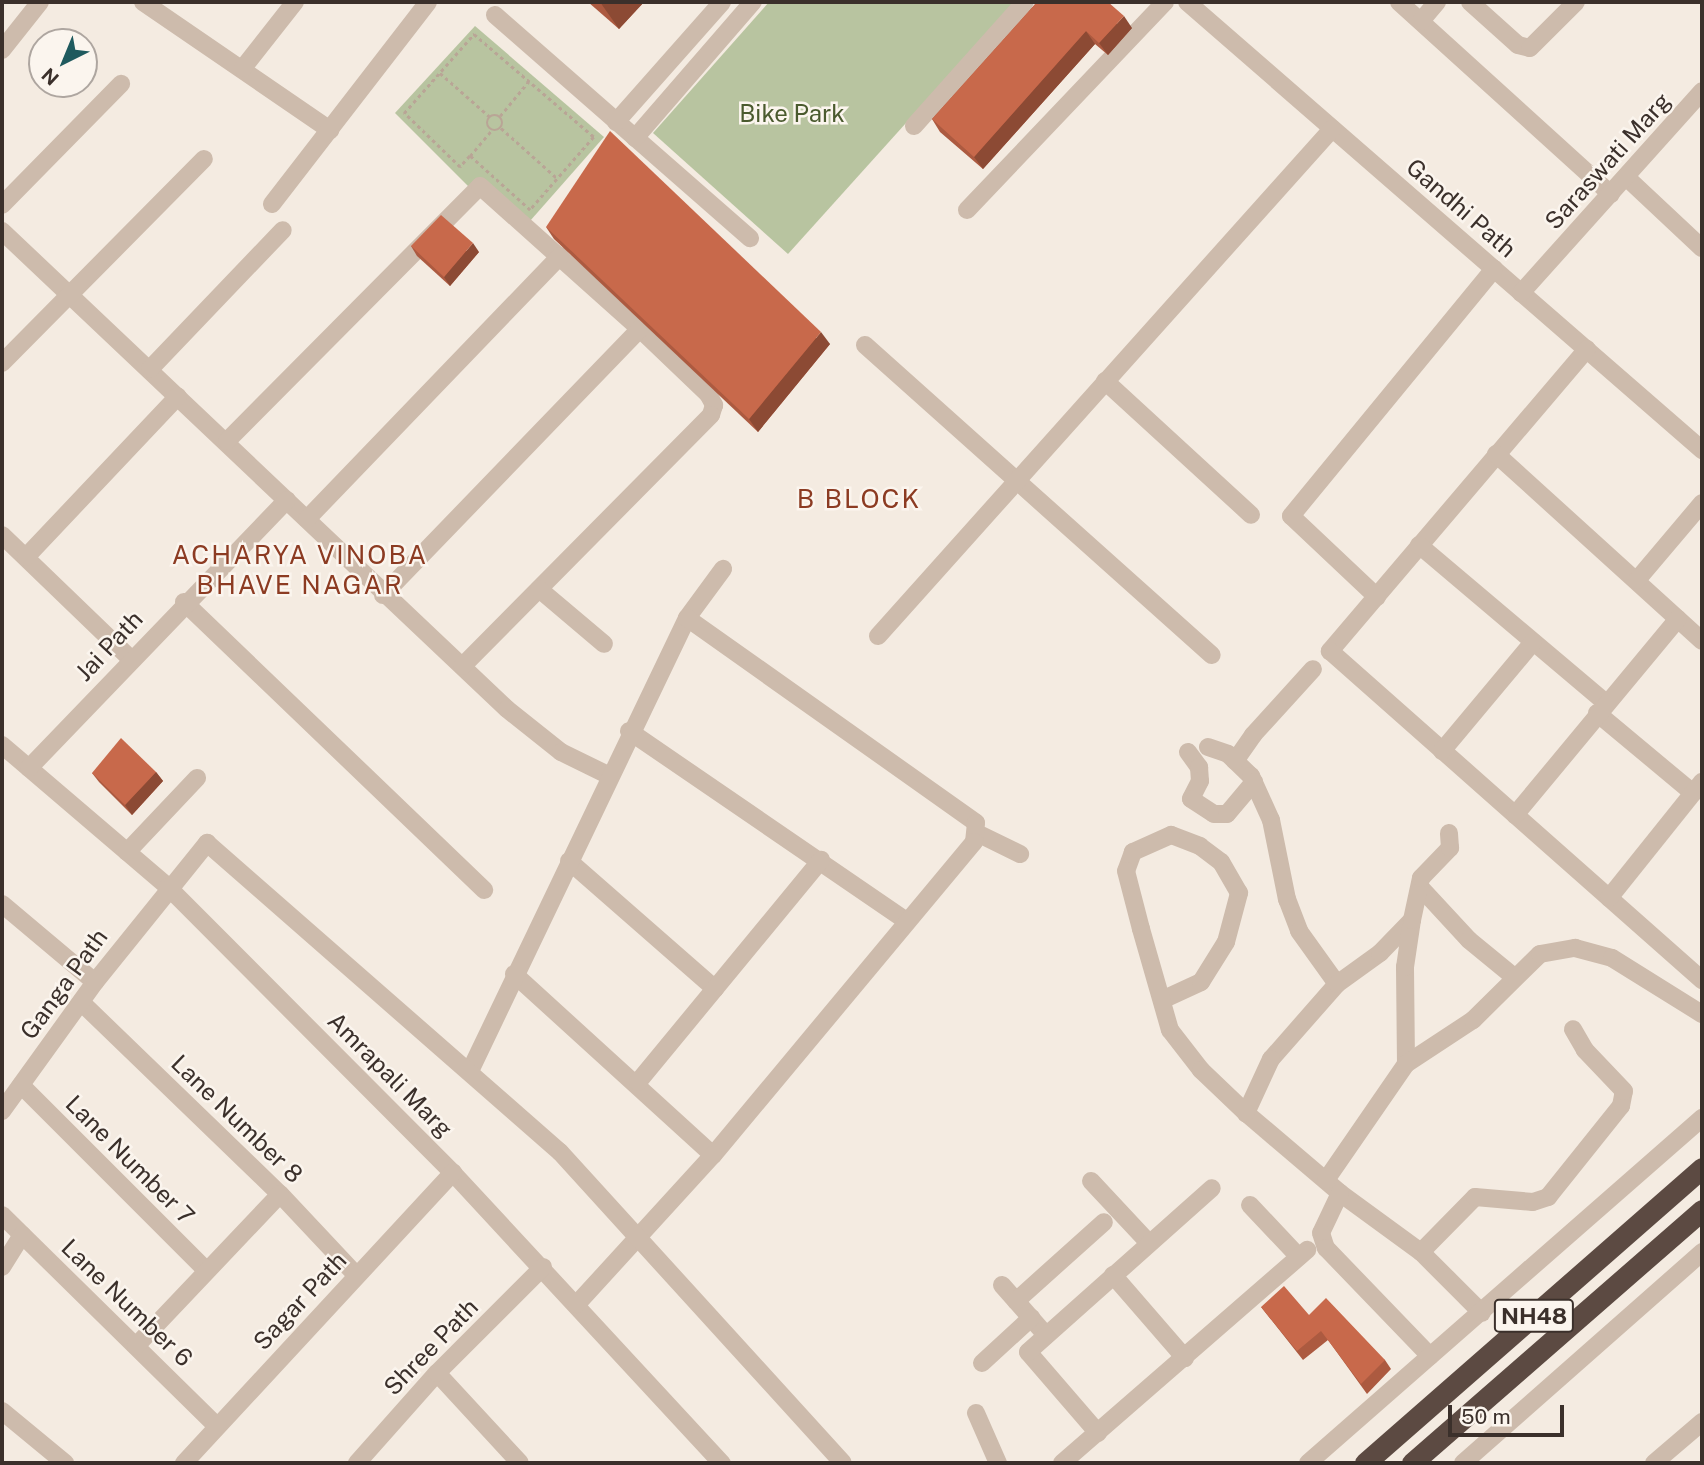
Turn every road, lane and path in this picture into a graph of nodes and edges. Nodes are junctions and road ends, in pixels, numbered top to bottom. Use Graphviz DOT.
graph roads {
  1 [pos="40,2"];
  2 [pos="143,2"];
  3 [pos="295,2"];
  4 [pos="428,2"];
  5 [pos="722,2"];
  6 [pos="753,2"];
  7 [pos="1025,2"];
  8 [pos="1165,2"];
  9 [pos="1187,2"];
  10 [pos="1399,2"];
  11 [pos="1437,2"];
  12 [pos="1470,2"];
  13 [pos="1576,2"];
  14 [pos="164,7"];
  15 [pos="495,15"];
  16 [pos="1421,21"];
  17 [pos="2,50"];
  18 [pos="243,68"];
  19 [pos="440,73"];
  20 [pos="529,81"];
  21 [pos="121,84"];
  22 [pos="1702,91"];
  23 [pos="490,117"];
  24 [pos="500,117"];
  25 [pos="616,122"];
  26 [pos="914,126"];
  27 [pos="501,128"];
  28 [pos="1332,129"];
  29 [pos="330,130"];
  30 [pos="492,130"];
  31 [pos="635,138"];
  32 [pos="470,156"];
  33 [pos="204,159"];
  34 [pos="1626,177"];
  35 [pos="558,178"];
  36 [pos="1611,194"];
  37 [pos="272,204"];
  38 [pos="2,205"];
  39 [pos="967,210"];
  40 [pos="283,230"];
  41 [pos="2,231"];
  42 [pos="750,239"];
  43 [pos="1702,248"];
  44 [pos="560,257"];
  45 [pos="1494,269"];
  46 [pos="1521,293"];
  47 [pos="69,294"];
  48 [pos="640,329"];
  49 [pos="865,345"];
  50 [pos="1587,349"];
  51 [pos="2,363"];
  52 [pos="150,369"];
  53 [pos="1105,381"];
  54 [pos="178,396"];
  55 [pos="227,441"];
  56 [pos="1702,450"];
  57 [pos="1496,454"];
  58 [pos="1017,479"];
  59 [pos="287,500"];
  60 [pos="1702,503"];
  61 [pos="1251,514"];
  62 [pos="307,519"];
  63 [pos="2,535"];
  64 [pos="1419,545"];
  65 [pos="26,558"];
  66 [pos="723,569"];
  67 [pos="1637,580"];
  68 [pos="538,589"];
  69 [pos="383,595"];
  70 [pos="1377,597"];
  71 [pos="184,603"];
  72 [pos="687,618"];
  73 [pos="1678,620"];
  74 [pos="878,636"];
  75 [pos="1702,641"];
  76 [pos="1533,642"];
  77 [pos="604,644"];
  78 [pos="1212,654"];
  79 [pos="130,658"];
  80 [pos="463,666"];
  81 [pos="1313,669"];
  82 [pos="1602,708"];
  83 [pos="629,731"];
  84 [pos="2,745"];
  85 [pos="1208,747"];
  86 [pos="1441,751"];
  87 [pos="1188,752"];
  88 [pos="1235,761"];
  89 [pos="29,768"];
  90 [pos="608,775"];
  91 [pos="197,778"];
  92 [pos="1254,782"];
  93 [pos="1698,787"];
  94 [pos="1515,815"];
  95 [pos="977,832"];
  96 [pos="1449,833"];
  97 [pos="127,852"];
  98 [pos="1020,854"];
  99 [pos="821,860"];
  100 [pos="569,861"];
  101 [pos="168,887"];
  102 [pos="1420,887"];
  103 [pos="484,890"];
  104 [pos="1609,898"];
  105 [pos="4,912"];
  106 [pos="1412,920"];
  107 [pos="907,921"];
  108 [pos="514,974"];
  109 [pos="1701,976"];
  110 [pos="1514,977"];
  111 [pos="95,982"];
  112 [pos="1337,984"];
  113 [pos="715,989"];
  114 [pos="1161,1000"];
  115 [pos="81,1002"];
  116 [pos="1702,1014"];
  117 [pos="1573,1029"];
  118 [pos="1406,1065"];
  119 [pos="470,1071"];
  120 [pos="638,1082"];
  121 [pos="21,1085"];
  122 [pos="2,1111"];
  123 [pos="1246,1113"];
  124 [pos="1702,1118"];
  125 [pos="712,1155"];
  126 [pos="1702,1168"];
  127 [pos="453,1172"];
  128 [pos="1326,1180"];
  129 [pos="1091,1181"];
  130 [pos="1212,1188"];
  131 [pos="1340,1193"];
  132 [pos="280,1194"];
  133 [pos="1250,1205"];
  134 [pos="1702,1210"];
  135 [pos="2,1216"];
  136 [pos="1104,1222"];
  137 [pos="22,1235"];
  138 [pos="640,1237"];
  139 [pos="1149,1243"];
  140 [pos="1420,1252"];
  141 [pos="1702,1252"];
  142 [pos="2,1267"];
  143 [pos="543,1267"];
  144 [pos="206,1270"];
  145 [pos="356,1275"];
  146 [pos="1113,1275"];
  147 [pos="1002,1285"];
  148 [pos="1016,1301"];
  149 [pos="577,1304"];
  150 [pos="1482,1313"];
  151 [pos="1031,1318"];
  152 [pos="1046,1335"];
  153 [pos="136,1346"];
  154 [pos="1430,1356"];
  155 [pos="1185,1358"];
  156 [pos="982,1363"];
  157 [pos="437,1373"];
  158 [pos="2,1411"];
  159 [pos="976,1413"];
  160 [pos="1702,1422"];
  161 [pos="217,1426"];
  162 [pos="1098,1433"];
  163 [pos="840,1462"];
  164 [pos="65,1463"];
  165 [pos="184,1463"];
  166 [pos="357,1463"];
  167 [pos="520,1463"];
  168 [pos="722,1463"];
  169 [pos="998,1463"];
  170 [pos="1062,1463"];
  171 [pos="1308,1463"];
  172 [pos="1365,1463"];
  173 [pos="1412,1463"];
  174 [pos="1463,1463"];
  175 [pos="1654,1463"];
  1 -- 17 [label="street"];
  2 -- 14 [label="street"];
  3 -- 18 [label="street"];
  4 -- 29 [label="street"];
  5 -- 25 [label="street"];
  6 -- 31 [label="street"];
  7 -- 26 [label="street"];
  8 -- 39 [label="street"];
  9 -- 28 [label="street, Gandhi Path"];
  10 -- 16 [label="street"];
  11 -- 16 [label="street"];
  12 -- 13 [label="street"];
  14 -- 18 [label="street"];
  15 -- 25 [label="street"];
  16 -- 36 [label="street"];
  18 -- 29 [label="street"];
  19 -- 20 [label="path"];
  19 -- 23 [label="path"];
  19 -- 32 [label="path"];
  20 -- 24 [label="path"];
  20 -- 35 [label="path"];
  21 -- 38 [label="street"];
  22 -- 34 [label="street, Saraswati Marg"];
  23 -- 24 [label="path"];
  23 -- 30 [label="path"];
  24 -- 27 [label="path"];
  25 -- 31 [label="street"];
  27 -- 30 [label="path"];
  27 -- 35 [label="path"];
  28 -- 45 [label="street, Gandhi Path"];
  28 -- 53 [label="street"];
  29 -- 37 [label="street"];
  30 -- 32 [label="path"];
  31 -- 42 [label="street"];
  32 -- 35 [label="path"];
  33 -- 47 [label="street"];
  34 -- 36 [label="street, Saraswati Marg"];
  34 -- 43 [label="street"];
  36 -- 46 [label="street, Saraswati Marg"];
  40 -- 52 [label="street"];
  41 -- 47 [label="street"];
  44 -- 48 [label="street"];
  44 -- 55 [label="street"];
  44 -- 62 [label="street"];
  45 -- 46 [label="street, Gandhi Path"];
  45 -- 70 [label="street"];
  46 -- 50 [label="street, Gandhi Path"];
  47 -- 51 [label="street"];
  47 -- 52 [label="street"];
  48 -- 68 [label="street"];
  48 -- 69 [label="street"];
  49 -- 58 [label="street"];
  50 -- 56 [label="street, Gandhi Path"];
  50 -- 57 [label="street"];
  52 -- 54 [label="street"];
  53 -- 58 [label="street"];
  53 -- 61 [label="street"];
  54 -- 55 [label="street"];
  54 -- 65 [label="street"];
  55 -- 59 [label="street"];
  57 -- 64 [label="street"];
  57 -- 67 [label="street"];
  58 -- 74 [label="street"];
  58 -- 78 [label="street"];
  59 -- 62 [label="street"];
  59 -- 71 [label="street, Jai Path"];
  60 -- 67 [label="street"];
  62 -- 69 [label="street"];
  63 -- 65 [label="street"];
  64 -- 70 [label="street"];
  64 -- 76 [label="street"];
  65 -- 79 [label="street"];
  66 -- 72 [label="street"];
  67 -- 73 [label="street"];
  68 -- 77 [label="street"];
  68 -- 80 [label="street"];
  69 -- 80 [label="street"];
  70 -- 86 [label="street"];
  71 -- 79 [label="street, Jai Path"];
  71 -- 103 [label="street"];
  72 -- 83 [label="street"];
  72 -- 95 [label="street"];
  73 -- 75 [label="street"];
  73 -- 82 [label="street"];
  76 -- 82 [label="street"];
  76 -- 86 [label="street"];
  79 -- 89 [label="street, Jai Path"];
  80 -- 90 [label="street"];
  81 -- 88 [label="street"];
  82 -- 93 [label="street"];
  82 -- 94 [label="street"];
  83 -- 90 [label="street"];
  83 -- 99 [label="street"];
  84 -- 89 [label="street, Amrapali Marg"];
  85 -- 88 [label="street"];
  86 -- 94 [label="street"];
  87 -- 92 [label="street"];
  88 -- 92 [label="street"];
  89 -- 97 [label="street, Amrapali Marg"];
  90 -- 100 [label="street"];
  91 -- 97 [label="street"];
  92 -- 112 [label="street"];
  93 -- 104 [label="street"];
  94 -- 104 [label="street"];
  95 -- 98 [label="street"];
  95 -- 107 [label="street"];
  96 -- 102 [label="street"];
  97 -- 101 [label="street, Amrapali Marg"];
  99 -- 107 [label="street"];
  99 -- 113 [label="street"];
  100 -- 108 [label="street"];
  100 -- 113 [label="street"];
  101 -- 111 [label="street, Ganga Path"];
  101 -- 119 [label="street, Ganga Path"];
  101 -- 127 [label="street, Amrapali Marg"];
  102 -- 106 [label="street"];
  102 -- 110 [label="street"];
  104 -- 109 [label="street"];
  105 -- 111 [label="street"];
  106 -- 112 [label="street"];
  106 -- 118 [label="street"];
  107 -- 125 [label="street"];
  108 -- 119 [label="street"];
  108 -- 120 [label="street"];
  110 -- 116 [label="street"];
  110 -- 118 [label="street"];
  111 -- 115 [label="street, Ganga Path"];
  112 -- 123 [label="street"];
  113 -- 120 [label="street"];
  114 -- 114 [label="street"];
  114 -- 123 [label="street"];
  115 -- 121 [label="street, Ganga Path"];
  115 -- 132 [label="street, Lane Number 8"];
  117 -- 140 [label="street"];
  118 -- 128 [label="street"];
  119 -- 138 [label="street"];
  120 -- 125 [label="street"];
  121 -- 122 [label="street, Ganga Path"];
  121 -- 144 [label="street, Lane Number 7"];
  123 -- 128 [label="street"];
  124 -- 150 [label="street"];
  125 -- 138 [label="street"];
  126 -- 172 [label="highway, NH48"];
  127 -- 143 [label="street, Amrapali Marg"];
  127 -- 145 [label="street, Sagar Path"];
  128 -- 131 [label="street"];
  129 -- 139 [label="street"];
  130 -- 139 [label="street"];
  131 -- 140 [label="street"];
  131 -- 154 [label="street"];
  132 -- 144 [label="street"];
  132 -- 145 [label="street, Lane Number 8"];
  133 -- 155 [label="street"];
  134 -- 173 [label="highway, NH48"];
  135 -- 137 [label="street, Lane Number 6"];
  136 -- 148 [label="street"];
  137 -- 142 [label="street"];
  137 -- 153 [label="street, Lane Number 6"];
  138 -- 149 [label="street"];
  138 -- 163 [label="street"];
  139 -- 146 [label="street"];
  140 -- 150 [label="street"];
  141 -- 174 [label="street"];
  143 -- 149 [label="street, Amrapali Marg"];
  143 -- 157 [label="street, Shree Path"];
  144 -- 153 [label="street"];
  145 -- 161 [label="street, Sagar Path"];
  146 -- 152 [label="street"];
  146 -- 155 [label="street"];
  147 -- 148 [label="street"];
  148 -- 151 [label="street"];
  149 -- 168 [label="street, Amrapali Marg"];
  150 -- 154 [label="street"];
  151 -- 152 [label="street"];
  151 -- 156 [label="street"];
  152 -- 162 [label="street"];
  153 -- 161 [label="street, Lane Number 6"];
  154 -- 171 [label="street"];
  155 -- 162 [label="street"];
  157 -- 166 [label="street, Shree Path"];
  157 -- 167 [label="street"];
  158 -- 164 [label="street"];
  159 -- 169 [label="street"];
  160 -- 175 [label="street"];
  161 -- 165 [label="street, Sagar Path"];
  162 -- 170 [label="street"];
}
